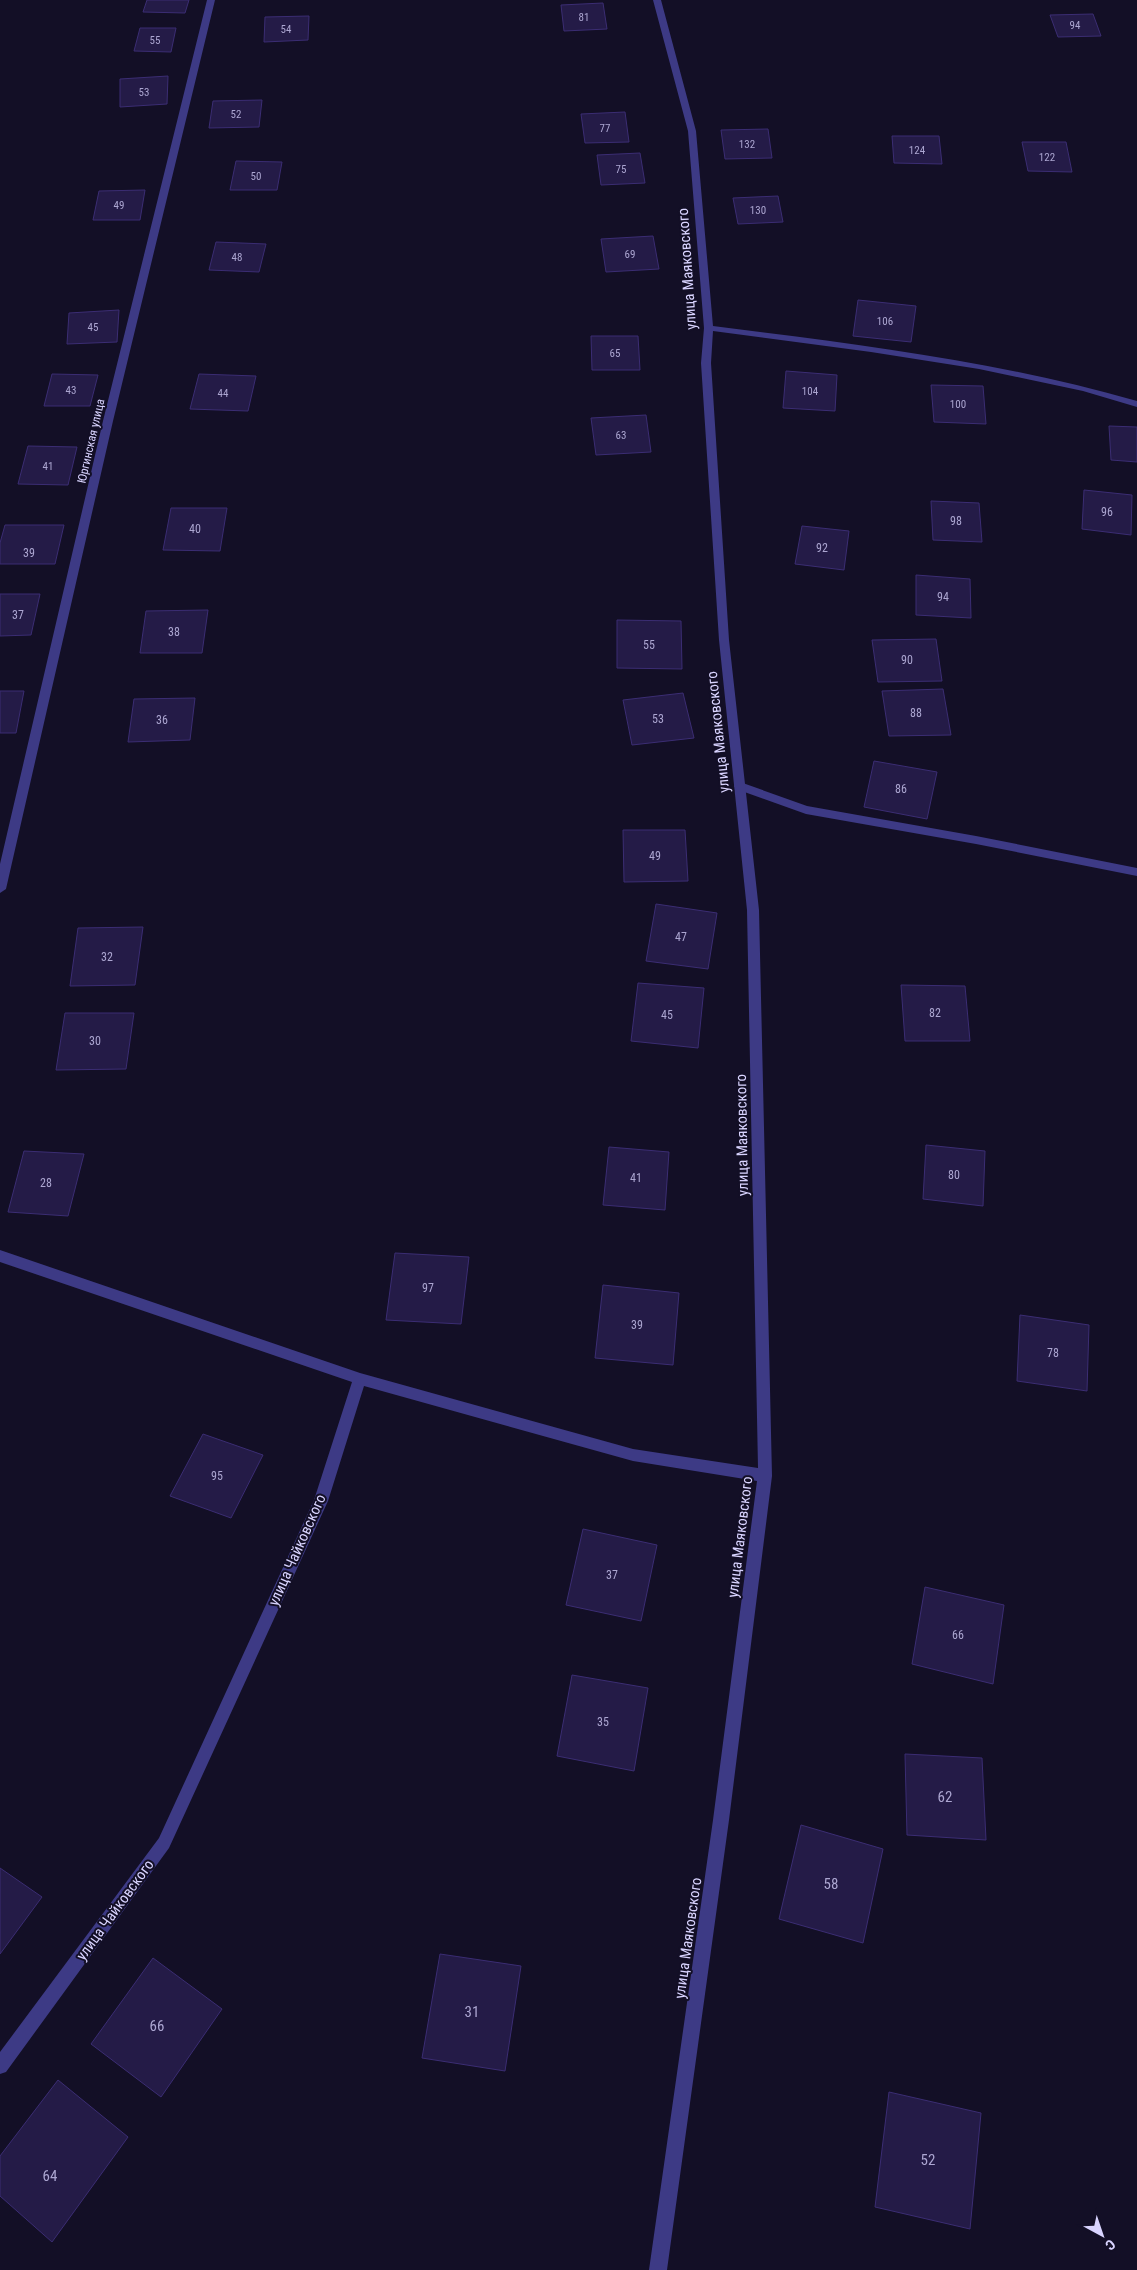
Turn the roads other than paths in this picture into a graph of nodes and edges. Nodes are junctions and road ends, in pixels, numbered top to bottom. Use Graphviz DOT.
graph roads {
  1 [pos="212,0"];
  2 [pos="657,0"];
  3 [pos="709,328"];
  4 [pos="1137,404"];
  5 [pos="740,786"];
  6 [pos="1137,872"];
  7 [pos="0,889"];
  8 [pos="0,1256"];
  9 [pos="360,1379"];
  10 [pos="765,1476"];
  11 [pos="0,2066"];
  12 [pos="658,2270"];
  1 -- 7 [label="street, Юргинская улица"];
  2 -- 3 [label="street, улица Маяковского"];
  3 -- 4 [label="street"];
  3 -- 5 [label="street, улица Маяковского"];
  5 -- 6 [label="street"];
  5 -- 10 [label="street, улица Маяковского"];
  8 -- 9 [label="street"];
  9 -- 10 [label="street"];
  9 -- 11 [label="street, улица Чайковского"];
  10 -- 12 [label="street, улица Маяковского"];
}
